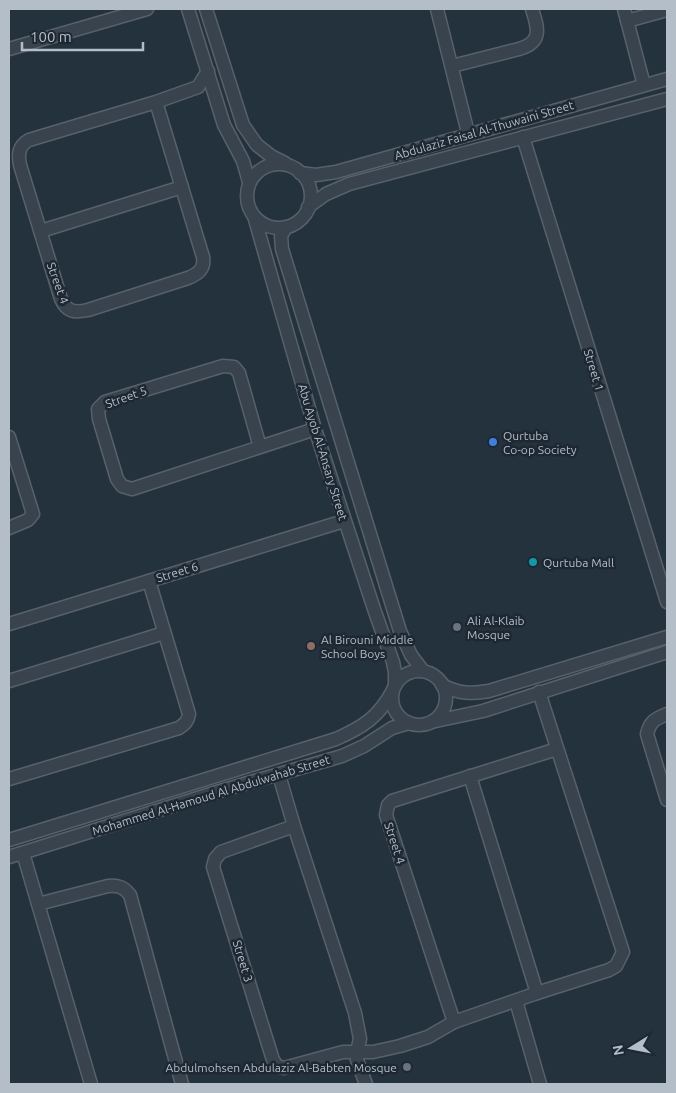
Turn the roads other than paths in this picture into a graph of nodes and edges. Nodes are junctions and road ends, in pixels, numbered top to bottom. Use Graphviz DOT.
graph roads {
  1 [pos="147,9"];
  2 [pos="188,9"];
  3 [pos="206,9"];
  4 [pos="437,9"];
  5 [pos="532,9"];
  6 [pos="667,10"];
  7 [pos="127,12"];
  8 [pos="625,15"];
  9 [pos="9,49"];
  10 [pos="452,66"];
  11 [pos="208,71"];
  12 [pos="667,79"];
  13 [pos="644,85"];
  14 [pos="198,87"];
  15 [pos="215,94"];
  16 [pos="667,99"];
  17 [pos="156,102"];
  18 [pos="468,133"];
  19 [pos="523,137"];
  20 [pos="289,165"];
  21 [pos="300,173"];
  22 [pos="250,182"];
  23 [pos="182,188"];
  24 [pos="308,207"];
  25 [pos="254,216"];
  26 [pos="286,227"];
  27 [pos="41,231"];
  28 [pos="309,341"];
  29 [pos="292,348"];
  30 [pos="315,429"];
  31 [pos="9,437"];
  32 [pos="260,447"];
  33 [pos="344,521"];
  34 [pos="9,528"];
  35 [pos="149,581"];
  36 [pos="667,602"];
  37 [pos="9,624"];
  38 [pos="164,633"];
  39 [pos="667,637"];
  40 [pos="667,652"];
  41 [pos="423,671"];
  42 [pos="9,681"];
  43 [pos="442,685"];
  44 [pos="394,687"];
  45 [pos="540,692"];
  46 [pos="667,714"];
  47 [pos="431,722"];
  48 [pos="409,723"];
  49 [pos="557,749"];
  50 [pos="237,770"];
  51 [pos="279,775"];
  52 [pos="470,776"];
  53 [pos="215,777"];
  54 [pos="9,779"];
  55 [pos="241,785"];
  56 [pos="220,791"];
  57 [pos="667,800"];
  58 [pos="294,826"];
  59 [pos="9,840"];
  60 [pos="23,853"];
  61 [pos="9,857"];
  62 [pos="38,904"];
  63 [pos="537,993"];
  64 [pos="516,1000"];
  65 [pos="454,1022"];
  66 [pos="357,1051"];
  67 [pos="91,1084"];
  68 [pos="182,1084"];
  69 [pos="366,1084"];
  70 [pos="540,1084"];
  1 -- 7 [label="street"];
  2 -- 11 [label="street"];
  3 -- 20 [label="street"];
  4 -- 10 [label="street"];
  5 -- 10 [label="street"];
  6 -- 8 [label="street"];
  7 -- 9 [label="street"];
  8 -- 13 [label="street"];
  10 -- 18 [label="street"];
  11 -- 14 [label="street"];
  11 -- 15 [label="street"];
  12 -- 13 [label="street, Abdulaziz Faisal Al-Thuwaini Street"];
  13 -- 18 [label="street, Abdulaziz Faisal Al-Thuwaini Street"];
  14 -- 15 [label="street"];
  14 -- 17 [label="street, Street 4"];
  15 -- 22 [label="street"];
  16 -- 19 [label="street, Abdulaziz Faisal Al-Thuwaini Street"];
  17 -- 23 [label="street, Street 4"];
  17 -- 27 [label="street, Street 4"];
  18 -- 21 [label="street, Abdulaziz Faisal Al-Thuwaini Street"];
  19 -- 24 [label="street, Abdulaziz Faisal Al-Thuwaini Street"];
  19 -- 36 [label="street, Street 1"];
  20 -- 21 [label="street"];
  20 -- 22 [label="street"];
  21 -- 24 [label="street"];
  22 -- 25 [label="street"];
  23 -- 27 [label="street"];
  23 -- 27 [label="street, Street 4"];
  24 -- 26 [label="street"];
  25 -- 26 [label="street"];
  25 -- 29 [label="street, Abu Ayob Al-Ansary Street"];
  26 -- 28 [label="street, Abu Ayob Al-Ansary Street"];
  28 -- 29 [label="street"];
  28 -- 41 [label="street, Abu Ayob Al-Ansary Street"];
  29 -- 30 [label="street, Abu Ayob Al-Ansary Street"];
  30 -- 32 [label="street, Street 5"];
  30 -- 33 [label="street, Abu Ayob Al-Ansary Street"];
  31 -- 34 [label="street"];
  32 -- 32 [label="street, Street 5"];
  33 -- 35 [label="street, Street 6"];
  33 -- 44 [label="street, Abu Ayob Al-Ansary Street"];
  35 -- 37 [label="street, Street 6"];
  35 -- 38 [label="street"];
  38 -- 42 [label="street"];
  38 -- 54 [label="street"];
  39 -- 43 [label="street"];
  40 -- 45 [label="street"];
  41 -- 43 [label="street"];
  41 -- 44 [label="street"];
  43 -- 47 [label="street"];
  44 -- 48 [label="street"];
  44 -- 50 [label="street, Mohammed Al-Hamoud Al Abdulwahab Street"];
  45 -- 47 [label="street"];
  45 -- 49 [label="street"];
  46 -- 57 [label="street"];
  47 -- 48 [label="street"];
  48 -- 51 [label="street, Mohammed Al-Hamoud Al Abdulwahab Street"];
  49 -- 52 [label="street, Street 4"];
  49 -- 63 [label="street"];
  50 -- 53 [label="street, Mohammed Al-Hamoud Al Abdulwahab Street"];
  50 -- 55 [label="street"];
  51 -- 55 [label="street, Mohammed Al-Hamoud Al Abdulwahab Street"];
  51 -- 58 [label="street"];
  52 -- 63 [label="street"];
  52 -- 65 [label="street, Street 4"];
  53 -- 56 [label="street"];
  53 -- 59 [label="street, Mohammed Al-Hamoud Al Abdulwahab Street"];
  55 -- 56 [label="street, Mohammed Al-Hamoud Al Abdulwahab Street"];
  56 -- 60 [label="street, Mohammed Al-Hamoud Al Abdulwahab Street"];
  58 -- 66 [label="street"];
  58 -- 66 [label="street, Street 3"];
  60 -- 61 [label="street, Mohammed Al-Hamoud Al Abdulwahab Street"];
  60 -- 62 [label="street"];
  62 -- 67 [label="street"];
  62 -- 68 [label="street"];
  63 -- 64 [label="street"];
  64 -- 65 [label="street"];
  64 -- 70 [label="street"];
  65 -- 66 [label="street"];
  66 -- 69 [label="street"];
}
